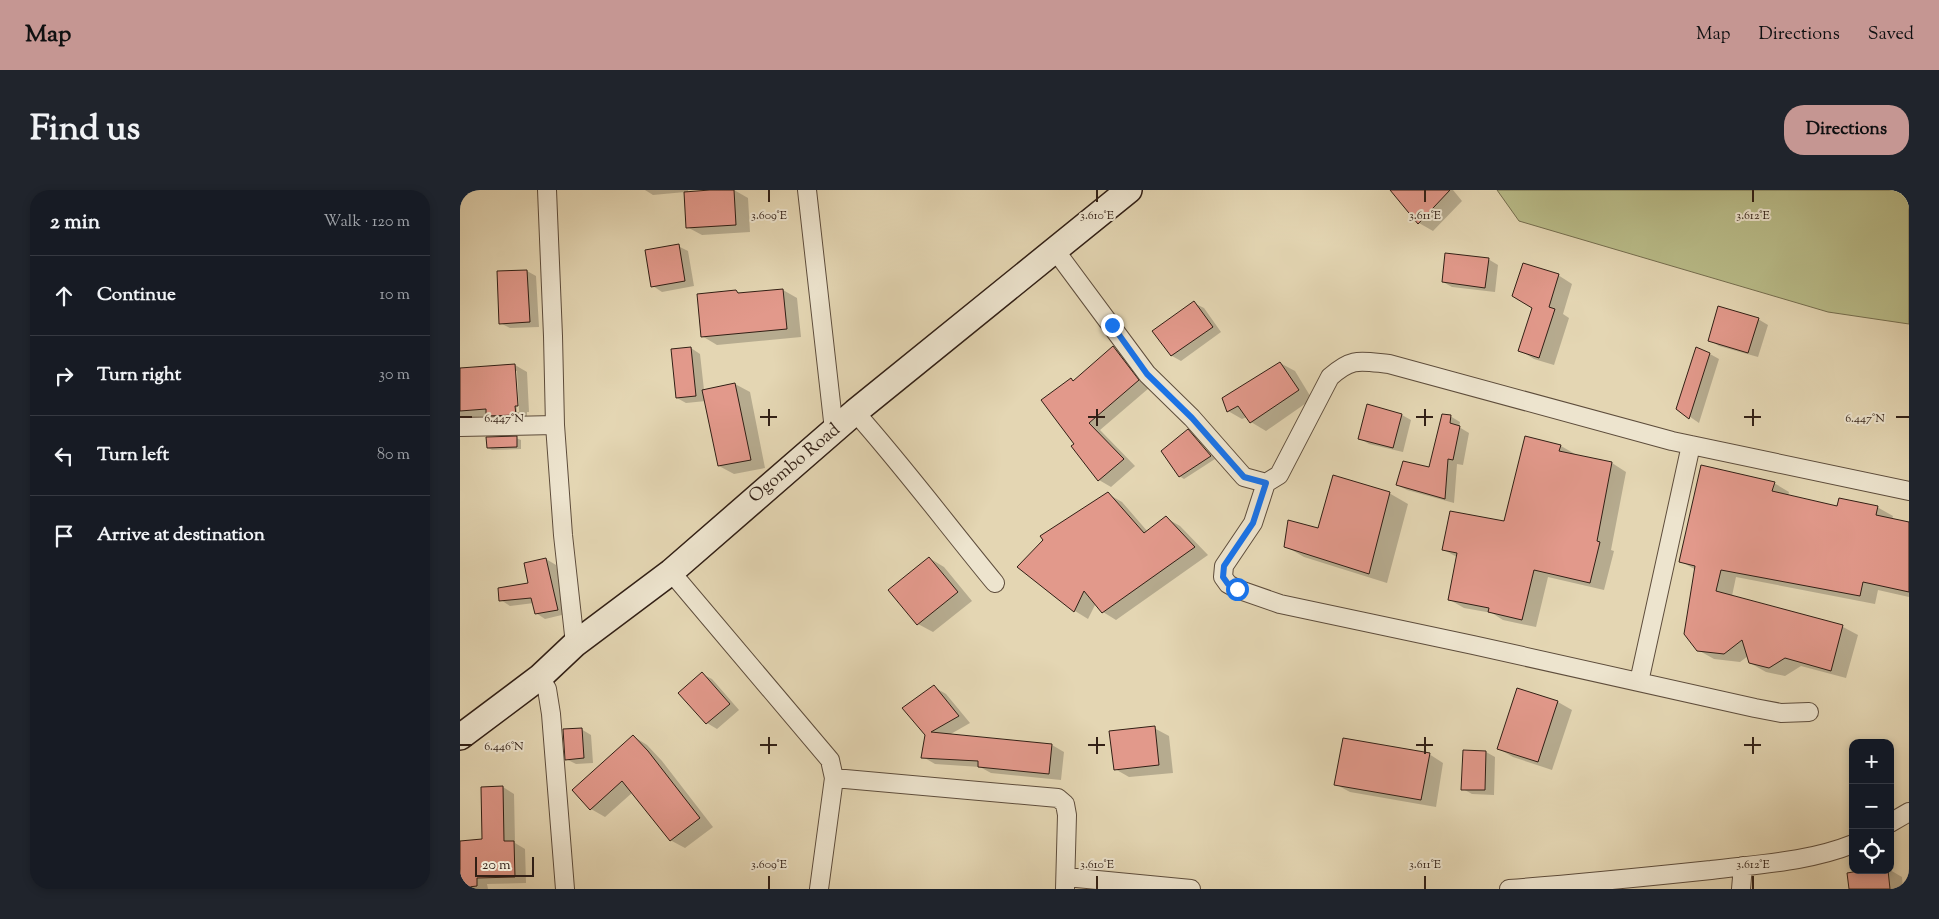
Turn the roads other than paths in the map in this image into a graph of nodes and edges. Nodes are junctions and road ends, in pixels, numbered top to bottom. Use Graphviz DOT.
graph roads {
  1 [pos="547,190"];
  2 [pos="808,190"];
  3 [pos="1129,190"];
  4 [pos="1055,250"];
  5 [pos="855,412"];
  6 [pos="555,425"];
  7 [pos="460,427"];
  8 [pos="834,430"];
  9 [pos="1691,445"];
  10 [pos="1266,483"];
  11 [pos="1909,491"];
  12 [pos="671,572"];
  13 [pos="995,583"];
  14 [pos="575,644"];
  15 [pos="540,677"];
  16 [pos="1639,682"];
  17 [pos="1809,712"];
  18 [pos="460,737"];
  19 [pos="834,778"];
  20 [pos="1909,812"];
  21 [pos="1894,821"];
  22 [pos="1849,846"];
  23 [pos="1743,866"];
  24 [pos="1066,883"];
  25 [pos="565,889"];
  26 [pos="819,889"];
  27 [pos="1191,889"];
  28 [pos="1509,889"];
  29 [pos="1741,889"];
  1 -- 6 [label="street"];
  2 -- 8 [label="street"];
  3 -- 4 [label="main road, Ogombo Road"];
  4 -- 5 [label="main road, Ogombo Road"];
  4 -- 10 [label="street"];
  5 -- 8 [label="main road, Ogombo Road"];
  5 -- 13 [label="street"];
  6 -- 7 [label="street"];
  6 -- 14 [label="street"];
  8 -- 12 [label="main road, Ogombo Road"];
  9 -- 10 [label="street"];
  9 -- 11 [label="street"];
  9 -- 16 [label="street"];
  10 -- 16 [label="street"];
  12 -- 14 [label="main road, Ogombo Road"];
  12 -- 19 [label="street"];
  14 -- 15 [label="main road, Ogombo Road"];
  15 -- 18 [label="main road, Ogombo Road"];
  15 -- 25 [label="street"];
  16 -- 17 [label="street"];
  19 -- 24 [label="street"];
  19 -- 26 [label="street"];
  20 -- 21 [label="street"];
  22 -- 23 [label="street"];
  23 -- 28 [label="street"];
  23 -- 29 [label="street"];
  24 -- 27 [label="street"];
}
